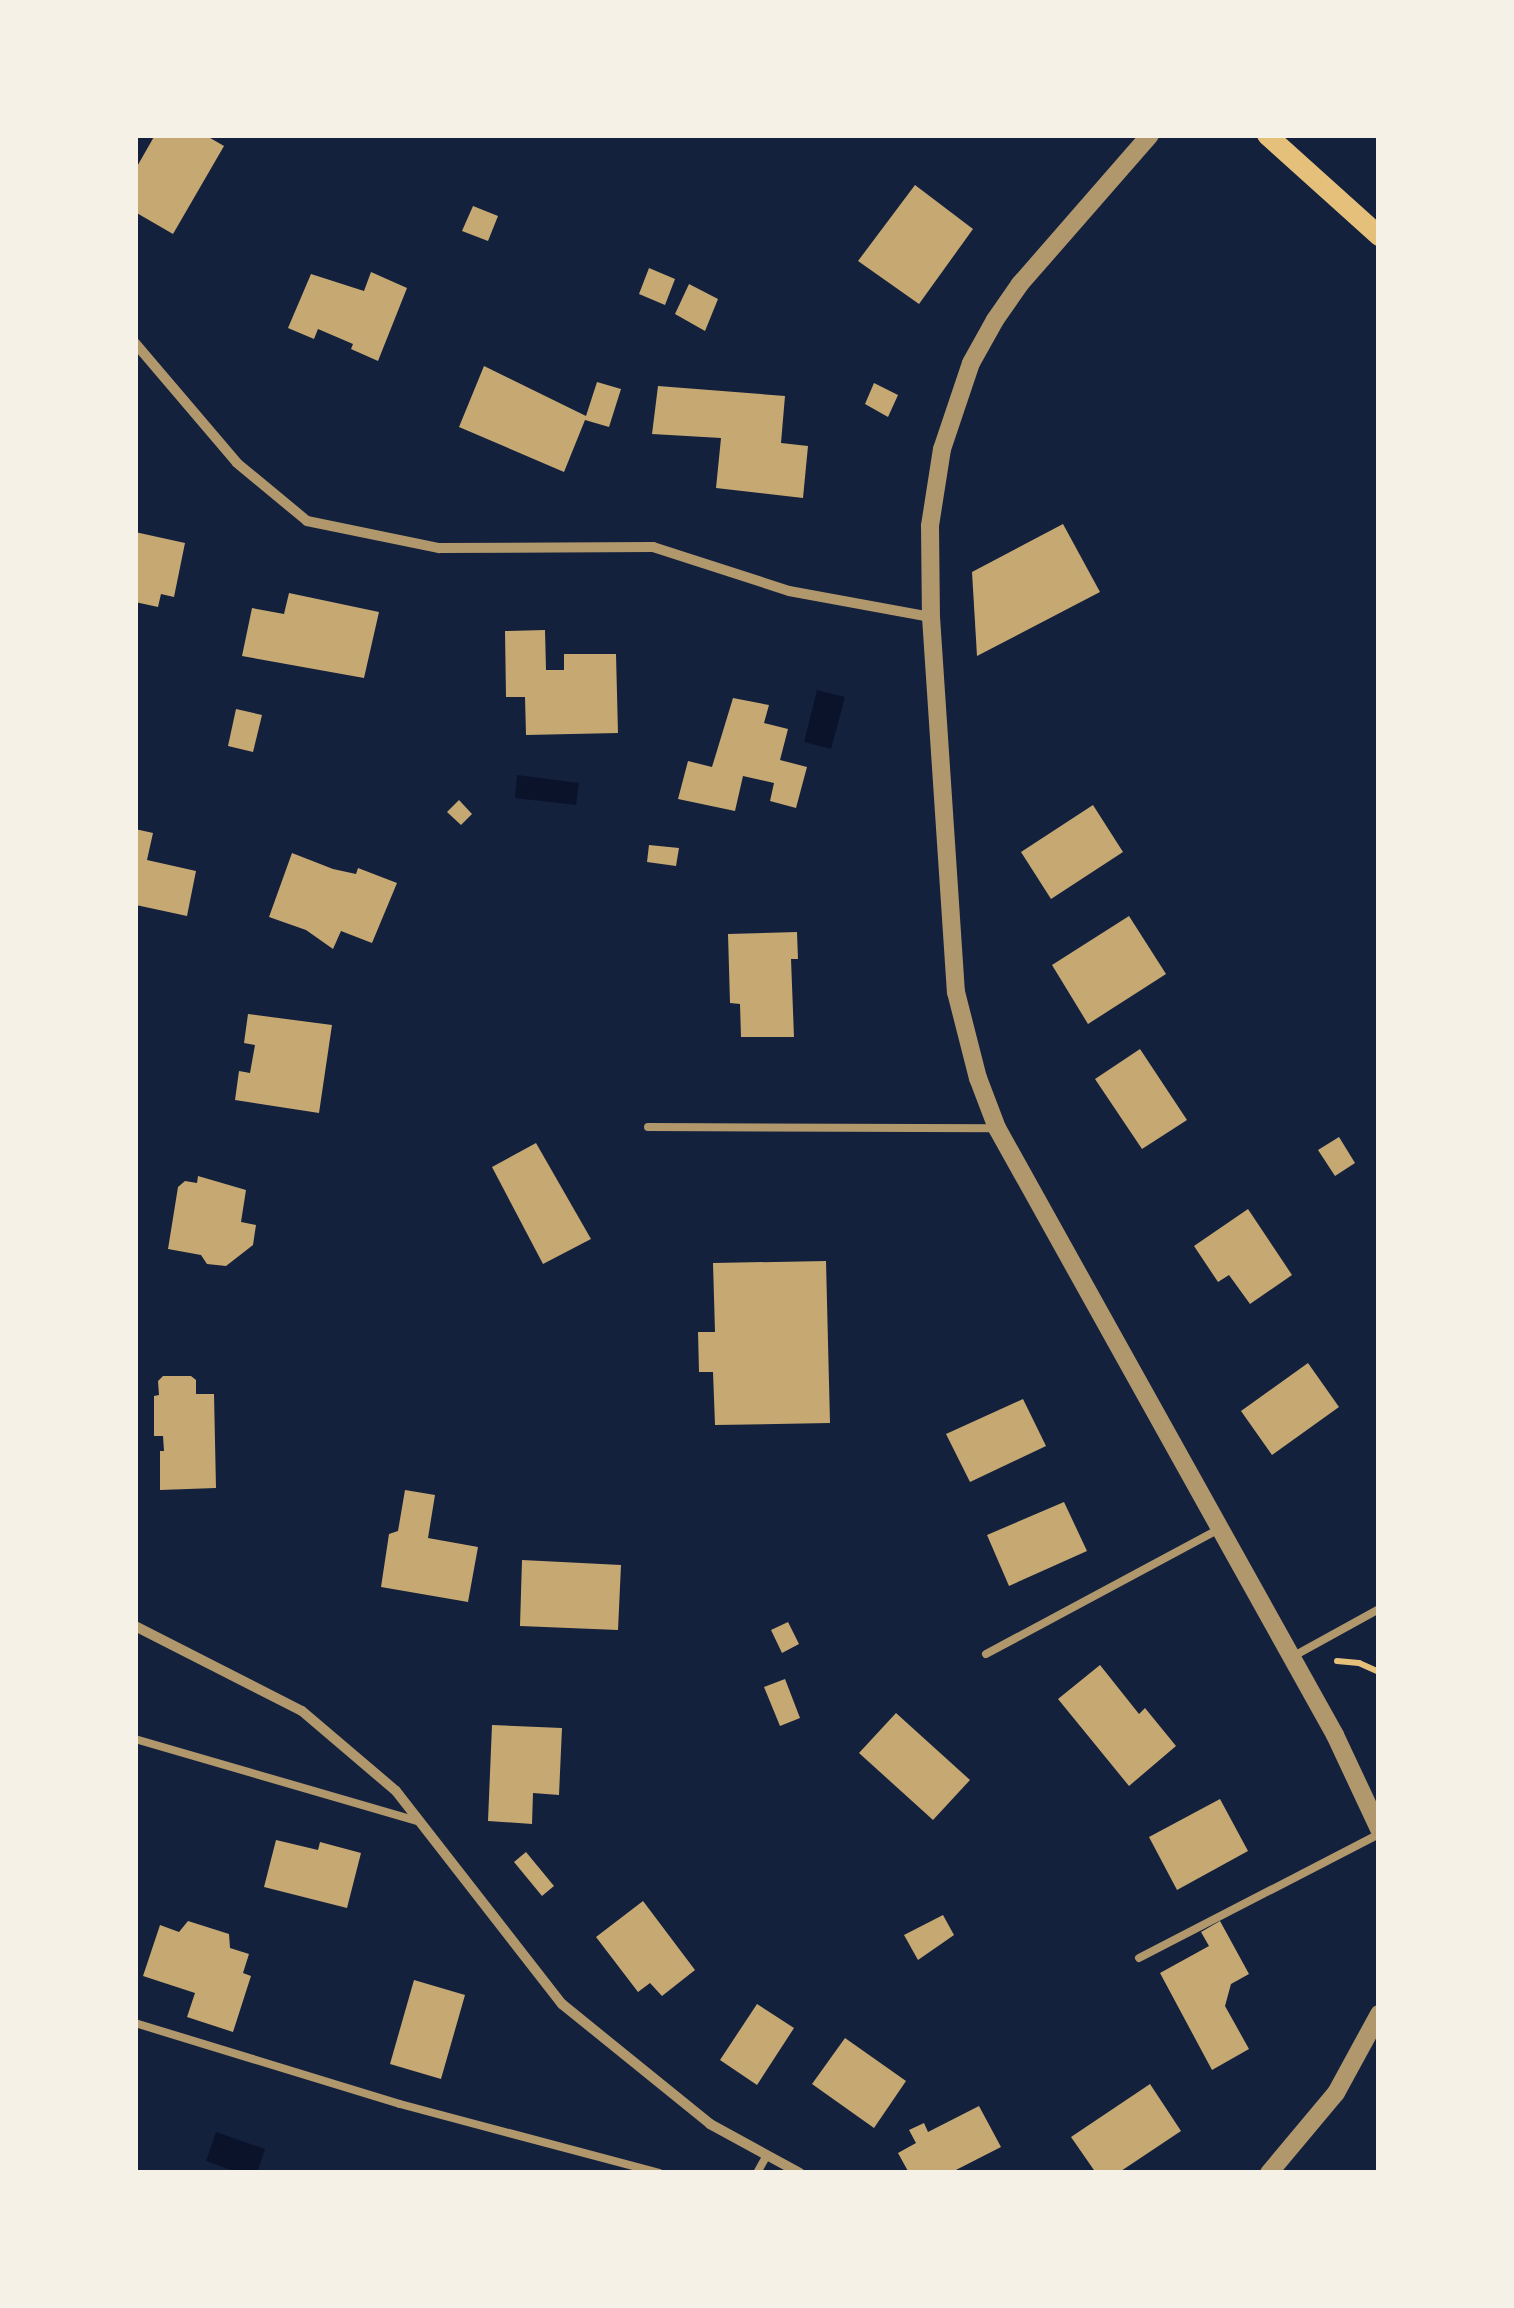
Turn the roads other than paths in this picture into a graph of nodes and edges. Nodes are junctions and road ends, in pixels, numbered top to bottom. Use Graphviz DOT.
graph roads {
  1 [pos="1150,135"];
  2 [pos="1267,135"];
  3 [pos="1379,236"];
  4 [pos="135,343"];
  5 [pos="931,616"];
  6 [pos="648,1127"];
  7 [pos="997,1128"];
  8 [pos="1221,1528"];
  9 [pos="1379,1610"];
  10 [pos="135,1626"];
  11 [pos="986,1654"];
  12 [pos="1292,1658"];
  13 [pos="135,1738"];
  14 [pos="420,1822"];
  15 [pos="1379,1831"];
  16 [pos="1139,1958"];
  17 [pos="1379,2014"];
  18 [pos="135,2022"];
  19 [pos="767,2156"];
  20 [pos="659,2173"];
  21 [pos="757,2173"];
  22 [pos="800,2173"];
  23 [pos="1269,2173"];
  1 -- 5 [label="street"];
  2 -- 3 [label="main road"];
  4 -- 5 [label="street"];
  5 -- 7 [label="street"];
  6 -- 7 [label="lane"];
  7 -- 8 [label="street"];
  8 -- 11 [label="lane"];
  8 -- 12 [label="street"];
  9 -- 12 [label="lane"];
  10 -- 14 [label="street"];
  12 -- 15 [label="street"];
  13 -- 14 [label="lane"];
  14 -- 19 [label="street"];
  15 -- 16 [label="lane"];
  17 -- 23 [label="street"];
  18 -- 20 [label="lane"];
  19 -- 21 [label="lane"];
  19 -- 22 [label="street"];
}
